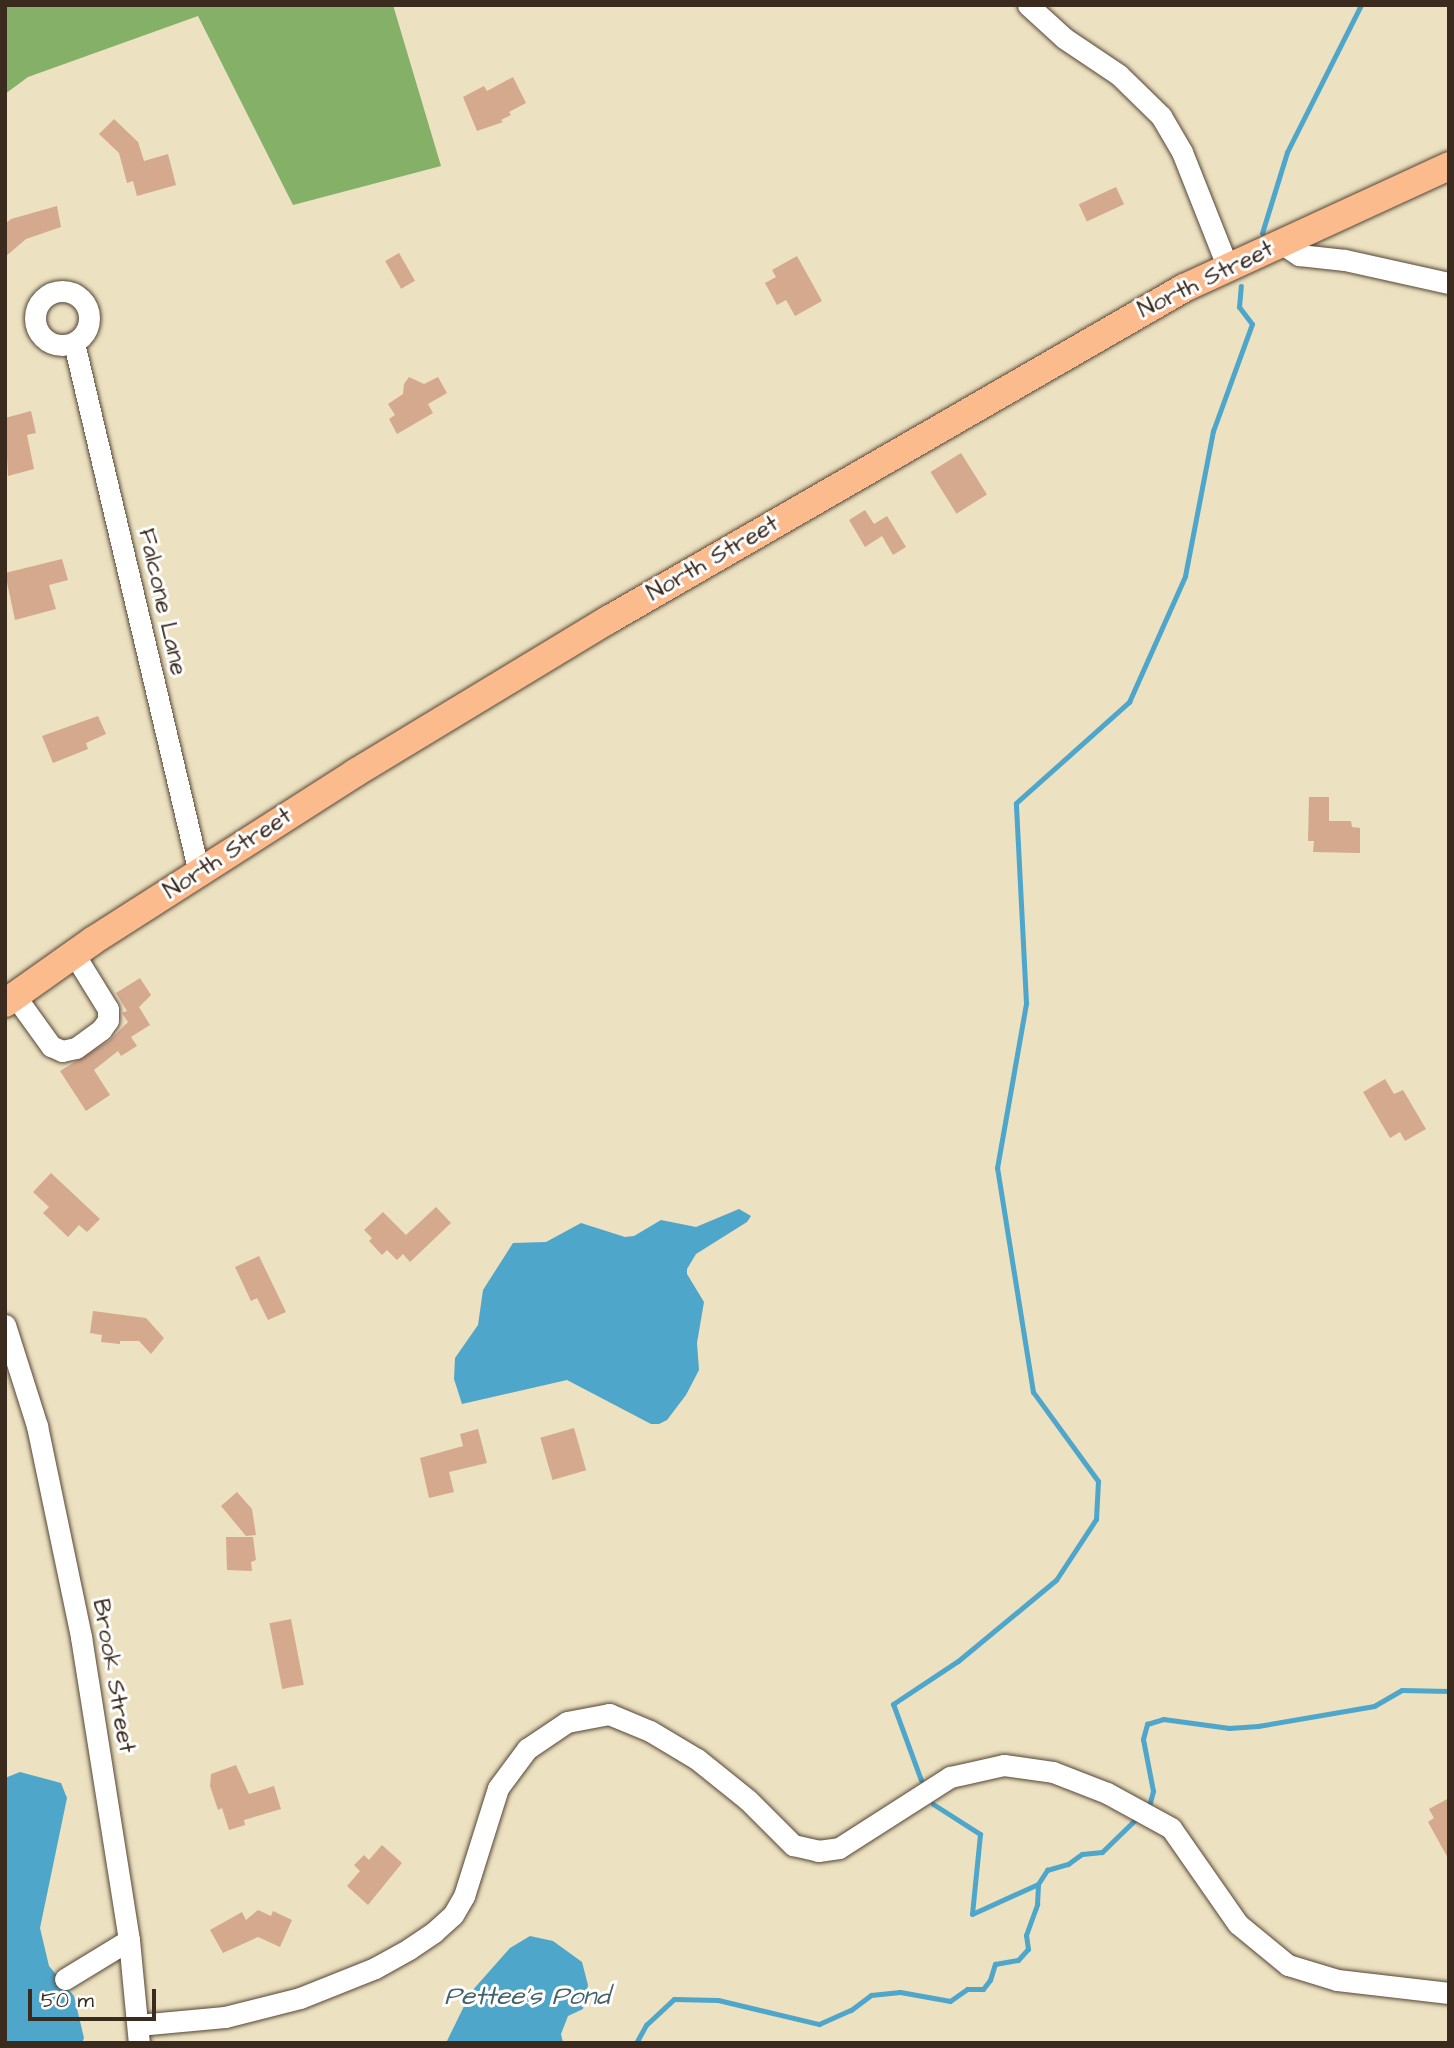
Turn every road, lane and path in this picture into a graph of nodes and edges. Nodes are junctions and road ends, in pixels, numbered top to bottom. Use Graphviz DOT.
graph roads {
  1 [pos="1028,5"];
  2 [pos="1449,166"];
  3 [pos="1281,243"];
  4 [pos="1228,268"];
  5 [pos="1449,283"];
  6 [pos="74,343"];
  7 [pos="199,873"];
  8 [pos="74,954"];
  9 [pos="10,999"];
  10 [pos="5,1325"];
  11 [pos="130,1940"];
  12 [pos="65,1979"];
  13 [pos="1449,1993"];
  14 [pos="138,2034"];
  1 -- 4 [label="street"];
  2 -- 3 [label="main road, North Street"];
  3 -- 4 [label="main road, North Street"];
  3 -- 5 [label="street"];
  4 -- 7 [label="main road, North Street"];
  6 -- 7 [label="street, Falcone Lane"];
  7 -- 8 [label="main road, North Street"];
  8 -- 9 [label="main road, North Street"];
  8 -- 9 [label="street"];
  10 -- 11 [label="street, Brook Street"];
  11 -- 12 [label="street"];
  11 -- 14 [label="street, Brook Street"];
  13 -- 14 [label="street"];
}
